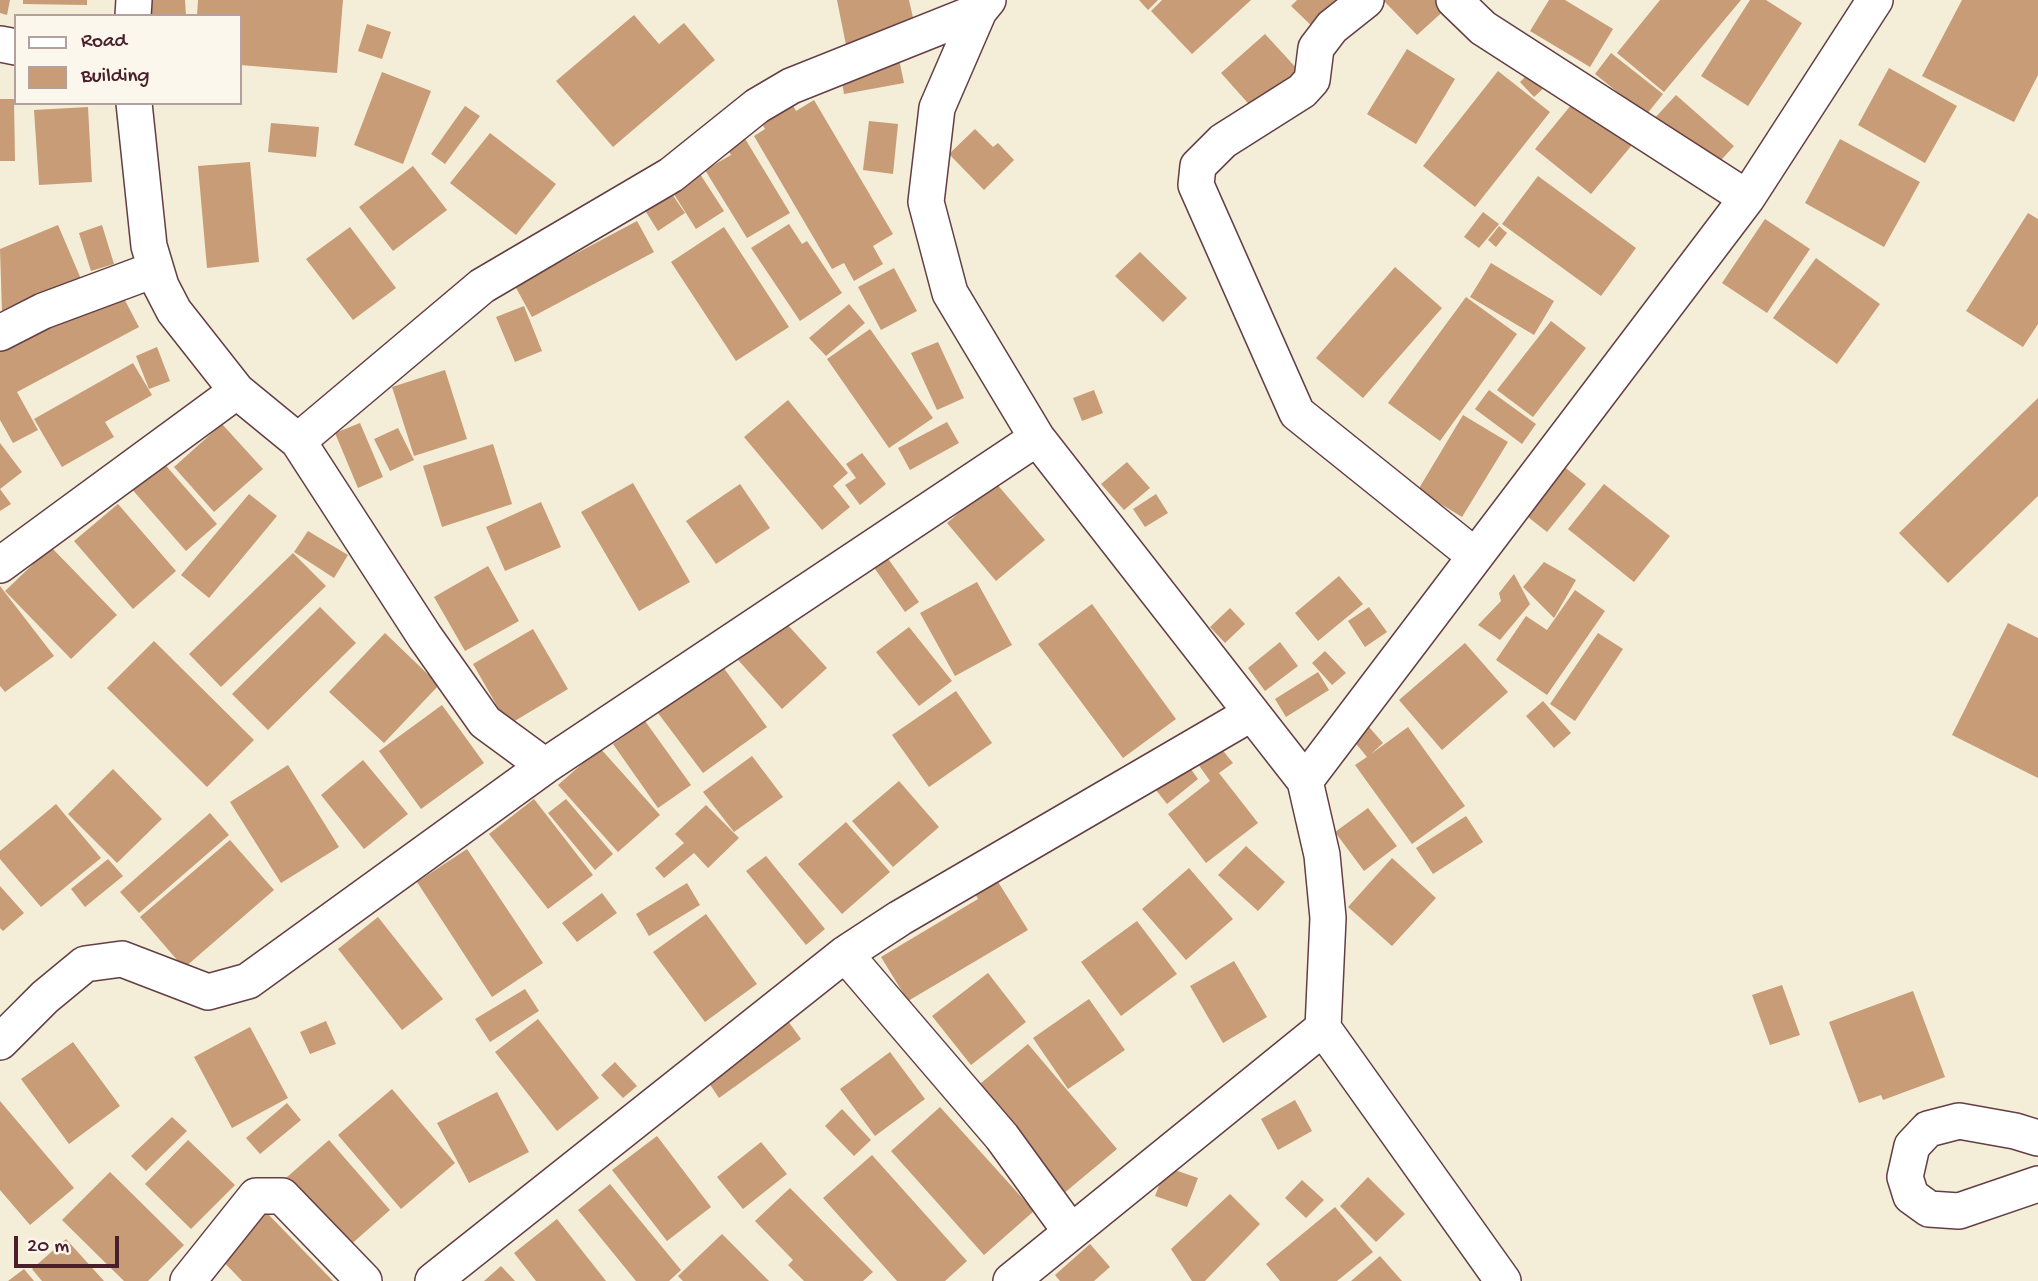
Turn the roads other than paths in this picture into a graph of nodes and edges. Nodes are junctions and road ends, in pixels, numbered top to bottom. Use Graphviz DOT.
graph roads {
  1 [pos="1366,0"];
  2 [pos="1454,0"];
  3 [pos="1875,0"];
  4 [pos="970,7"];
  5 [pos="134,105"];
  6 [pos="1747,198"];
  7 [pos="156,269"];
  8 [pos="0,333"];
  9 [pos="237,391"];
  10 [pos="1037,438"];
  11 [pos="298,441"];
  12 [pos="1475,556"];
  13 [pos="0,565"];
  14 [pos="1252,713"];
  15 [pos="545,766"];
  16 [pos="1305,781"];
  17 [pos="845,954"];
  18 [pos="1323,1028"];
  19 [pos="0,1042"];
  20 [pos="2038,1138"];
  21 [pos="2038,1184"];
  22 [pos="1071,1232"];
  23 [pos="1501,1280"];
  24 [pos="188,1281"];
  25 [pos="364,1281"];
  26 [pos="433,1281"];
  27 [pos="1012,1281"];
  1 -- 12 [label="street"];
  2 -- 6 [label="street"];
  3 -- 6 [label="street"];
  4 -- 10 [label="street"];
  4 -- 11 [label="street"];
  5 -- 7 [label="street"];
  6 -- 12 [label="street"];
  7 -- 8 [label="street"];
  7 -- 9 [label="street"];
  9 -- 11 [label="street"];
  9 -- 13 [label="street"];
  10 -- 14 [label="street"];
  10 -- 15 [label="street"];
  11 -- 15 [label="street"];
  12 -- 16 [label="street"];
  14 -- 16 [label="street"];
  14 -- 17 [label="street"];
  15 -- 19 [label="street"];
  16 -- 18 [label="street"];
  17 -- 22 [label="street"];
  17 -- 26 [label="street"];
  18 -- 22 [label="street"];
  18 -- 23 [label="street"];
  20 -- 21 [label="street"];
  22 -- 27 [label="street"];
  24 -- 25 [label="street"];
}
